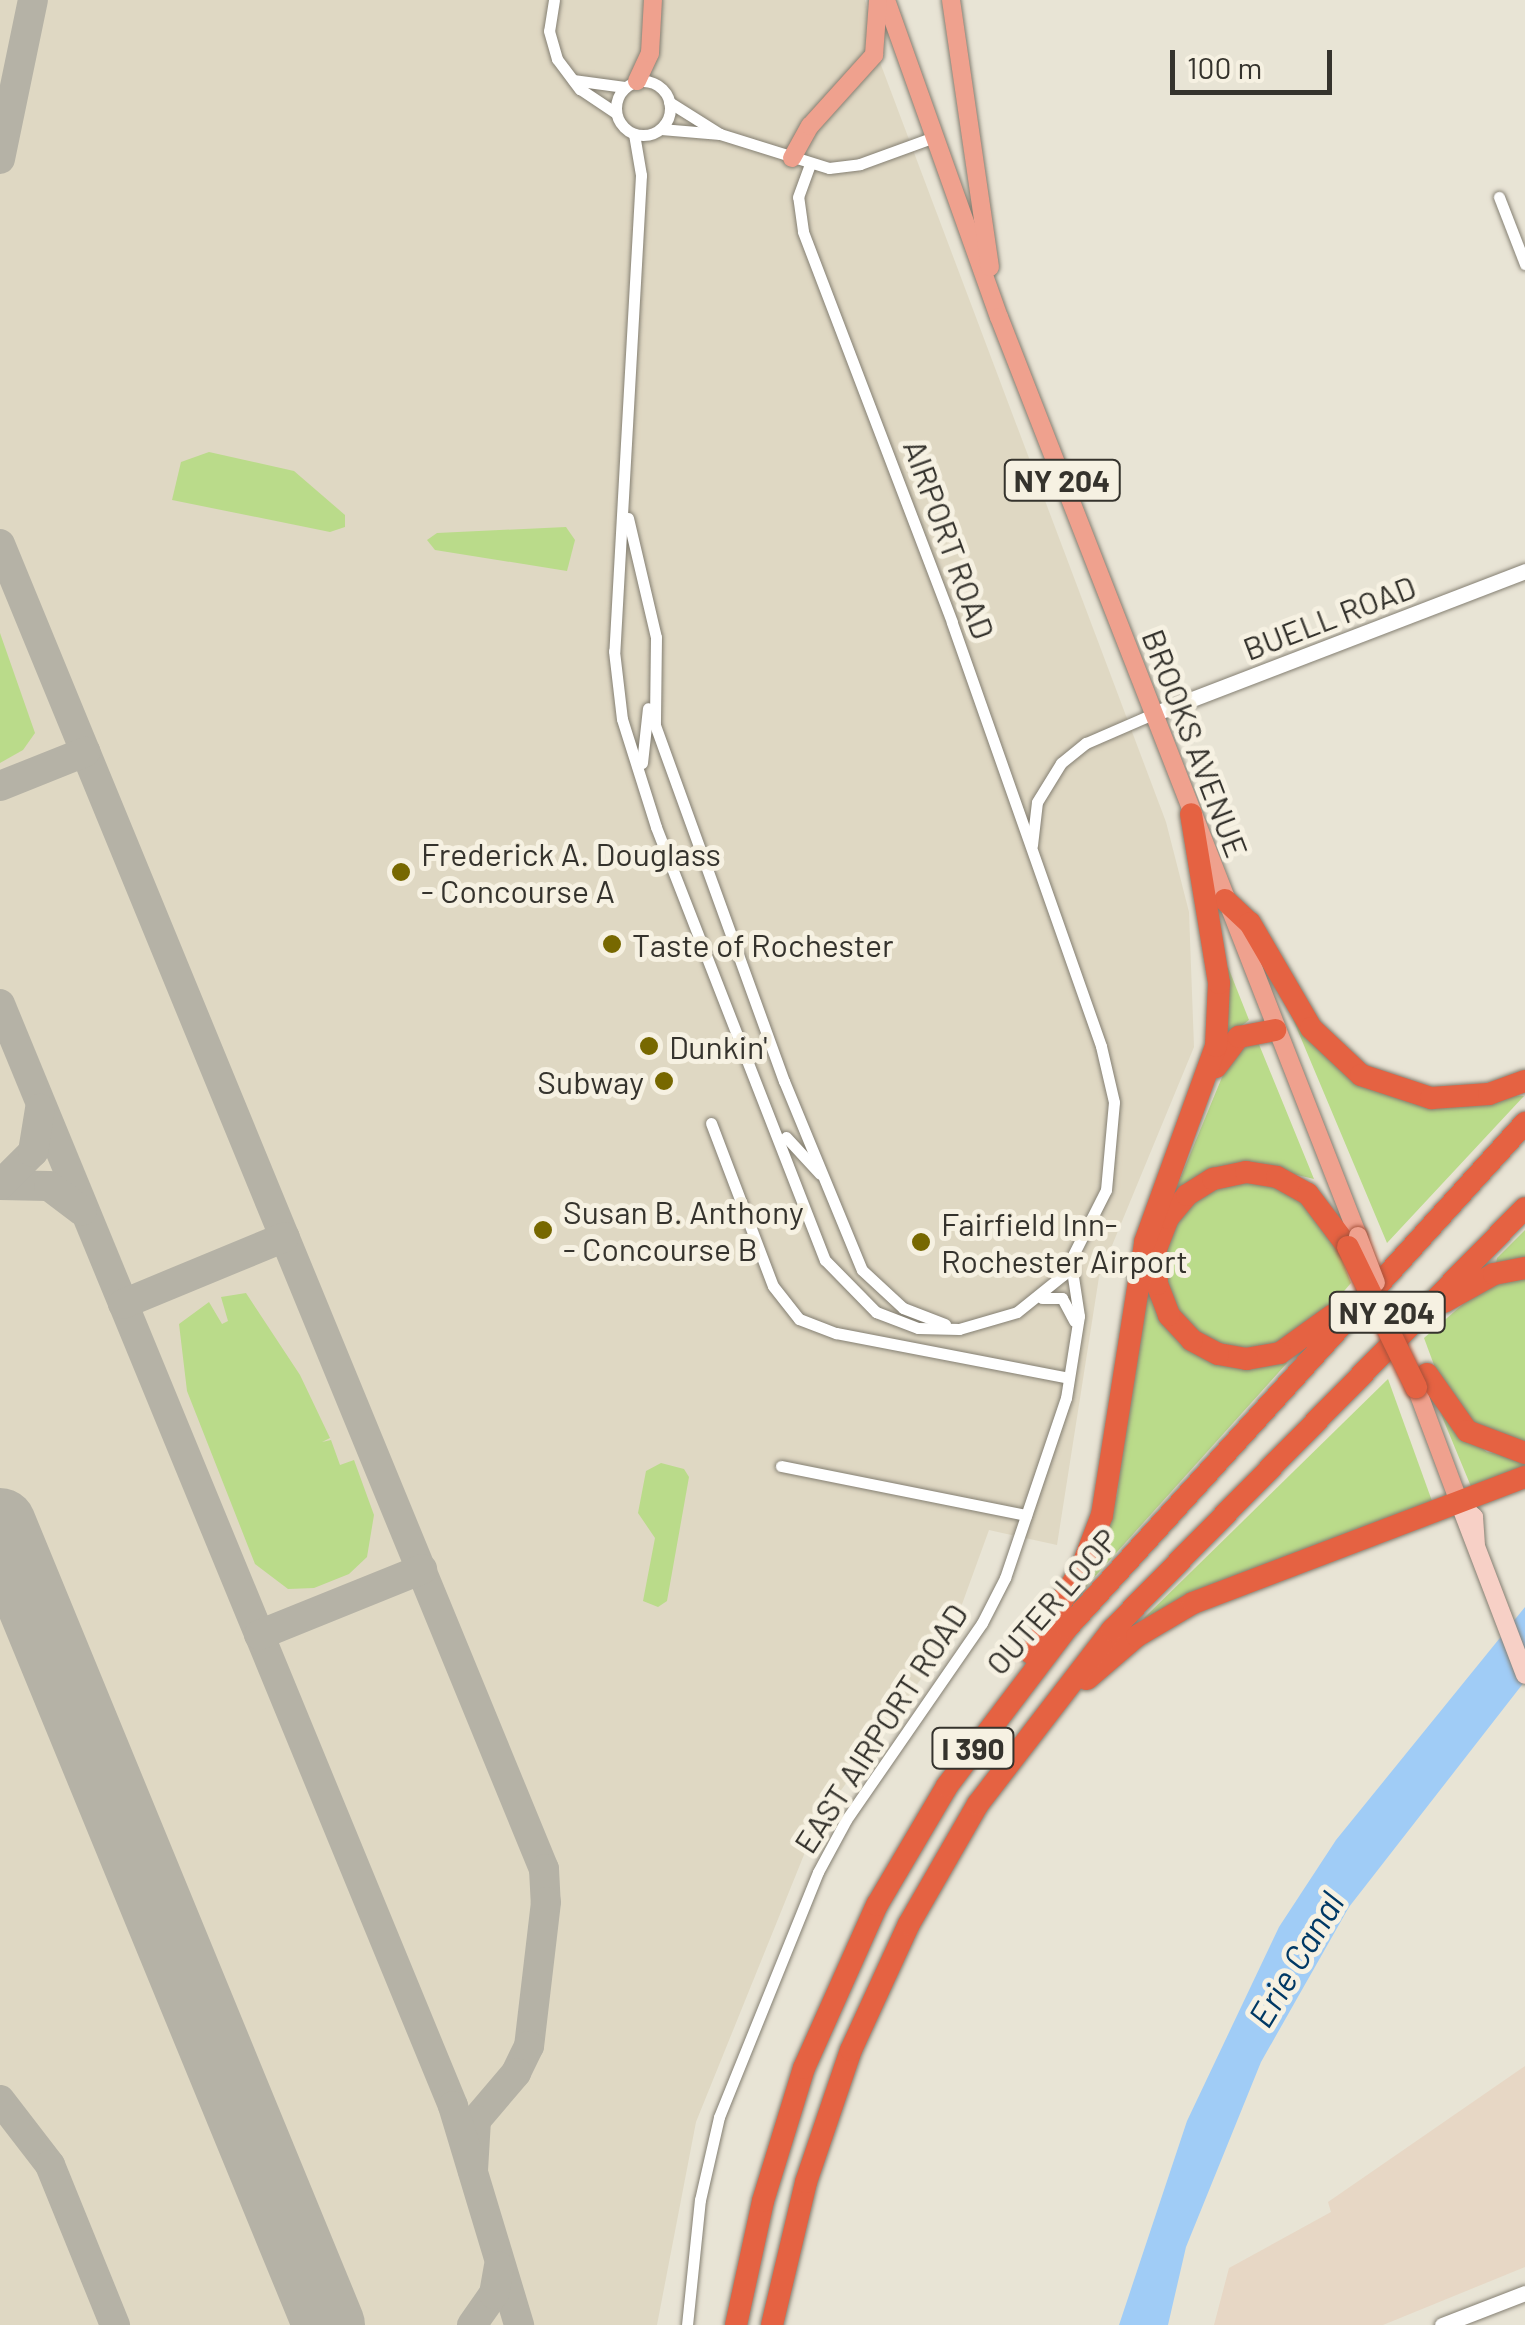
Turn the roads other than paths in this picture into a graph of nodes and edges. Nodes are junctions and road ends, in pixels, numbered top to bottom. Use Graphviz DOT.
graph roads {
  1 [pos="554,0"];
  2 [pos="654,0"];
  3 [pos="882,0"];
  4 [pos="951,0"];
  5 [pos="574,80"];
  6 [pos="631,84"];
  7 [pos="669,101"];
  8 [pos="616,113"];
  9 [pos="661,129"];
  10 [pos="634,134"];
  11 [pos="720,134"];
  12 [pos="934,137"];
  13 [pos="801,161"];
  14 [pos="1499,197"];
  15 [pos="1525,264"];
  16 [pos="999,316"];
  17 [pos="626,494"];
  18 [pos="1525,571"];
  19 [pos="654,679"];
  20 [pos="1153,714"];
  21 [pos="642,772"];
  22 [pos="1191,814"];
  23 [pos="1037,869"];
  24 [pos="1225,900"];
  25 [pos="1276,1030"];
  26 [pos="1525,1082"];
  27 [pos="1201,1100"];
  28 [pos="1525,1123"];
  29 [pos="711,1124"];
  30 [pos="783,1138"];
  31 [pos="836,1208"];
  32 [pos="1525,1208"];
  33 [pos="1353,1242"];
  34 [pos="1070,1264"];
  35 [pos="1525,1268"];
  36 [pos="1388,1275"];
  37 [pos="1038,1299"];
  38 [pos="1415,1320"];
  39 [pos="974,1326"];
  40 [pos="1076,1334"];
  41 [pos="1069,1378"];
  42 [pos="1421,1381"];
  43 [pos="1525,1454"];
  44 [pos="781,1466"];
  45 [pos="1525,1477"];
  46 [pos="1460,1503"];
  47 [pos="1026,1515"];
  48 [pos="1525,1675"];
  49 [pos="958,1769"];
  50 [pos="978,1804"];
  51 [pos="1525,2293"];
  52 [pos="687,2325"];
  53 [pos="736,2325"];
  54 [pos="772,2325"];
  55 [pos="1442,2325"];
  1 -- 5 [label="street"];
  2 -- 6 [label="main road"];
  3 -- 12 [label="main road, BROOKS AVENUE / NY 204"];
  3 -- 13 [label="main road"];
  4 -- 16 [label="main road"];
  5 -- 6 [label="street"];
  5 -- 8 [label="street"];
  6 -- 7 [label="street"];
  6 -- 8 [label="street"];
  7 -- 9 [label="street"];
  7 -- 11 [label="street"];
  8 -- 10 [label="street"];
  9 -- 10 [label="street"];
  9 -- 11 [label="street"];
  10 -- 17 [label="street"];
  11 -- 13 [label="street"];
  12 -- 13 [label="street"];
  12 -- 16 [label="main road, BROOKS AVENUE / NY 204"];
  13 -- 23 [label="street, AIRPORT ROAD"];
  14 -- 15 [label="street"];
  16 -- 20 [label="main road, BROOKS AVENUE / NY 204"];
  17 -- 19 [label="street"];
  17 -- 21 [label="street"];
  18 -- 20 [label="street, BUELL ROAD"];
  19 -- 21 [label="street"];
  19 -- 31 [label="street"];
  20 -- 22 [label="main road, BROOKS AVENUE / NY 204"];
  20 -- 23 [label="street, AIRPORT ROAD"];
  21 -- 30 [label="street"];
  22 -- 24 [label="main road, BROOKS AVENUE / NY 204"];
  22 -- 27 [label="highway"];
  23 -- 34 [label="street, AIRPORT ROAD"];
  24 -- 25 [label="main road, BROOKS AVENUE / NY 204"];
  24 -- 26 [label="highway"];
  25 -- 27 [label="highway"];
  25 -- 33 [label="main road, BROOKS AVENUE / NY 204"];
  27 -- 49 [label="highway"];
  28 -- 36 [label="highway, OUTER LOOP / I 390"];
  29 -- 41 [label="street"];
  30 -- 31 [label="street"];
  30 -- 39 [label="street"];
  31 -- 39 [label="street"];
  32 -- 38 [label="highway, OUTER LOOP / I 390"];
  33 -- 36 [label="highway"];
  33 -- 42 [label="highway, bridge"];
  34 -- 37 [label="street, AIRPORT ROAD"];
  34 -- 40 [label="street, EAST AIRPORT ROAD"];
  35 -- 38 [label="highway"];
  36 -- 49 [label="highway, OUTER LOOP / I 390"];
  37 -- 39 [label="street, AIRPORT ROAD"];
  37 -- 40 [label="street"];
  38 -- 50 [label="highway, OUTER LOOP / I 390"];
  40 -- 41 [label="street, EAST AIRPORT ROAD"];
  41 -- 47 [label="street, EAST AIRPORT ROAD"];
  42 -- 43 [label="highway"];
  42 -- 46 [label="main road"];
  44 -- 47 [label="street"];
  45 -- 46 [label="highway"];
  46 -- 48 [label="main road"];
  46 -- 50 [label="highway"];
  47 -- 52 [label="street, EAST AIRPORT ROAD"];
  49 -- 53 [label="highway, OUTER LOOP / I 390"];
  50 -- 54 [label="highway, OUTER LOOP / I 390"];
  51 -- 55 [label="street"];
}
